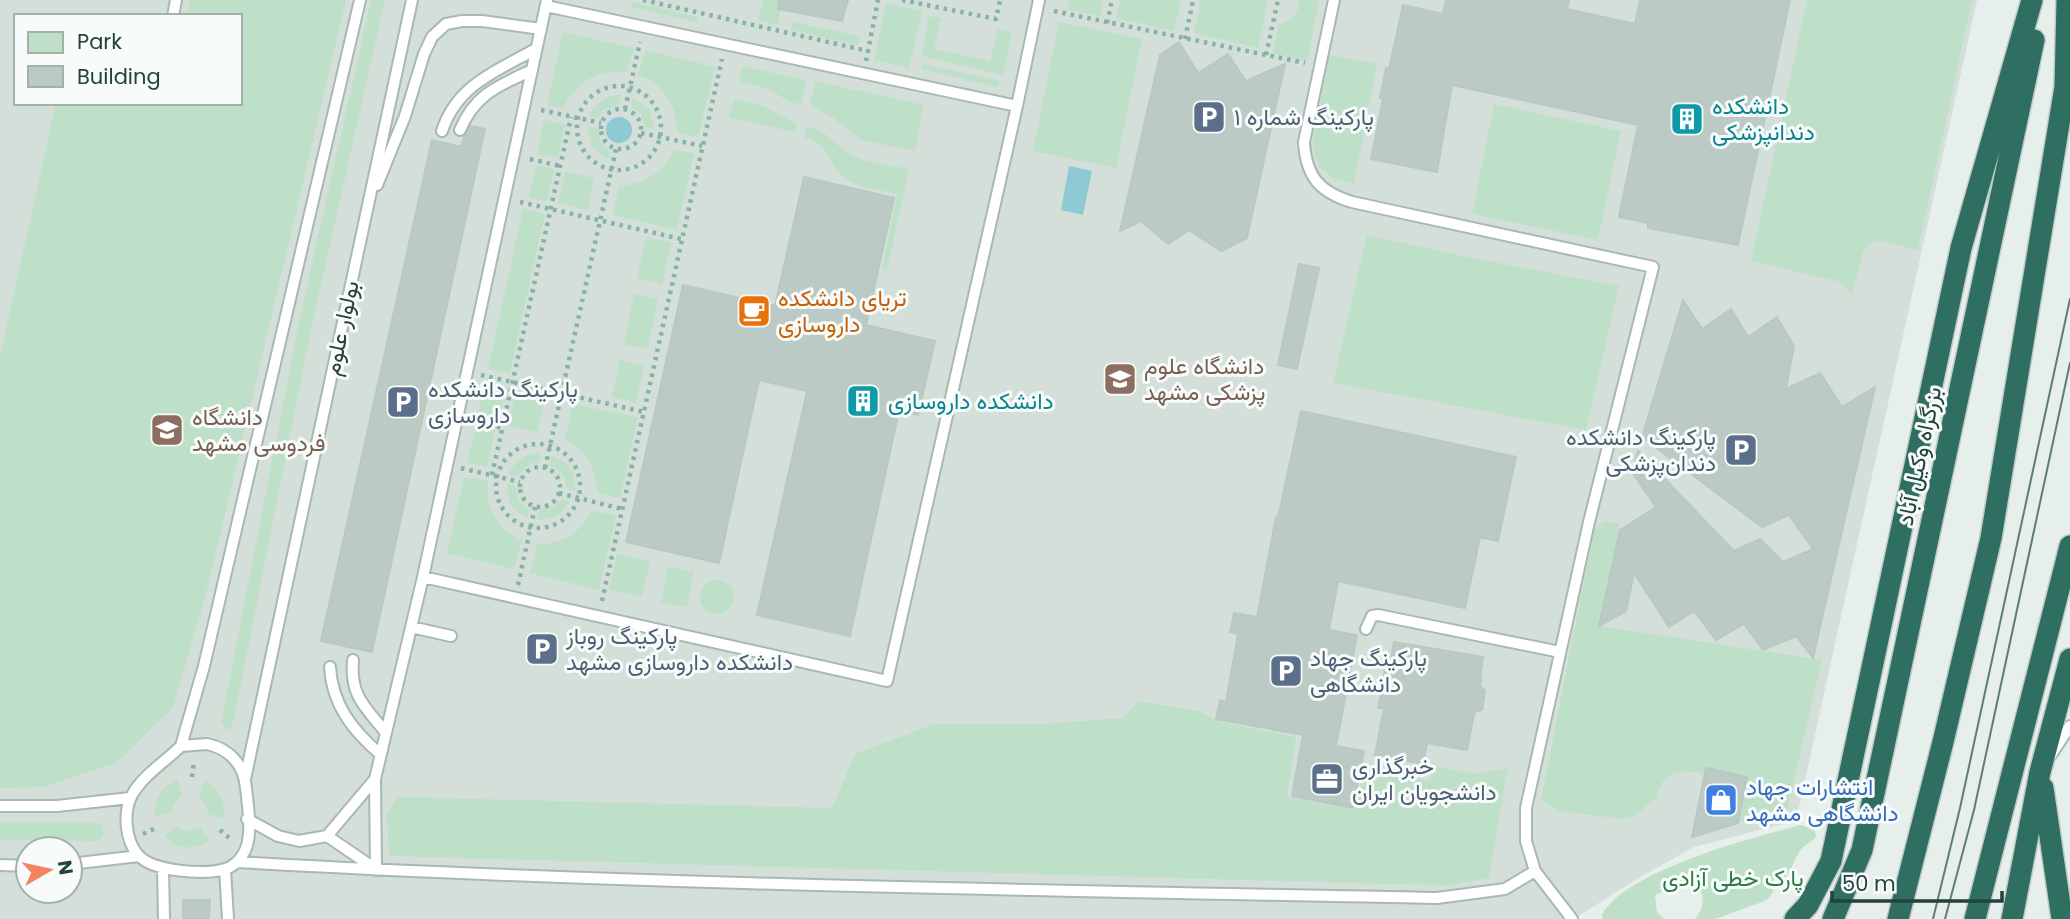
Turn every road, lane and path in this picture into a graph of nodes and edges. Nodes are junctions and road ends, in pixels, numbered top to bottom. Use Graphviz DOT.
graph roads {
  1 [pos="360,0"];
  2 [pos="412,0"];
  3 [pos="643,0"];
  4 [pos="878,0"];
  5 [pos="902,0"];
  6 [pos="1000,0"];
  7 [pos="1039,0"];
  8 [pos="1112,0"];
  9 [pos="1193,0"];
  10 [pos="1278,0"];
  11 [pos="1334,0"];
  12 [pos="2032,0"];
  13 [pos="2042,0"];
  14 [pos="2067,0"];
  15 [pos="547,3"];
  16 [pos="1054,12"];
  17 [pos="1107,23"];
  18 [pos="541,29"];
  19 [pos="1185,39"];
  20 [pos="640,41"];
  21 [pos="536,49"];
  22 [pos="868,51"];
  23 [pos="1266,55"];
  24 [pos="722,58"];
  25 [pos="1320,66"];
  26 [pos="531,71"];
  27 [pos="864,74"];
  28 [pos="630,87"];
  29 [pos="1017,106"];
  30 [pos="625,109"];
  31 [pos="541,110"];
  32 [pos="571,117"];
  33 [pos="578,118"];
  34 [pos="601,123"];
  35 [pos="460,130"];
  36 [pos="442,131"];
  37 [pos="641,133"];
  38 [pos="661,137"];
  39 [pos="702,146"];
  40 [pos="616,149"];
  41 [pos="530,159"];
  42 [pos="560,166"];
  43 [pos="611,170"];
  44 [pos="520,202"];
  45 [pos="551,209"];
  46 [pos="366,210"];
  47 [pos="600,221"];
  48 [pos="681,239"];
  49 [pos="481,375"];
  50 [pos="513,382"];
  51 [pos="562,393"];
  52 [pos="644,412"];
  53 [pos="471,421"];
  54 [pos="502,428"];
  55 [pos="550,446"];
  56 [pos="461,468"];
  57 [pos="545,468"];
  58 [pos="495,476"];
  59 [pos="520,482"];
  60 [pos="559,493"];
  61 [pos="579,499"];
  62 [pos="535,507"];
  63 [pos="622,509"];
  64 [pos="531,528"];
  65 [pos="2070,546"];
  66 [pos="423,577"];
  67 [pos="515,598"];
  68 [pos="598,617"];
  69 [pos="411,627"];
  70 [pos="1366,629"];
  71 [pos="452,636"];
  72 [pos="1560,652"];
  73 [pos="2070,659"];
  74 [pos="353,660"];
  75 [pos="330,667"];
  76 [pos="2070,726"];
  77 [pos="386,733"];
  78 [pos="181,746"];
  79 [pos="380,754"];
  80 [pos="2040,772"];
  81 [pos="245,779"];
  82 [pos="374,779"];
  83 [pos="131,798"];
  84 [pos="0,806"];
  85 [pos="247,819"];
  86 [pos="327,836"];
  87 [pos="138,856"];
  88 [pos="84,862"];
  89 [pos="237,862"];
  90 [pos="163,869"];
  91 [pos="225,869"];
  92 [pos="376,870"];
  93 [pos="1535,871"];
  94 [pos="164,919"];
  95 [pos="228,919"];
  96 [pos="1572,919"];
  97 [pos="1795,919"];
  98 [pos="1833,919"];
  99 [pos="1898,919"];
  100 [pos="1975,919"];
  101 [pos="2012,919"];
  102 [pos="2062,919"];
  1 -- 78 [label="lane"];
  2 -- 46 [label="lane, بولوار علوم"];
  3 -- 22 [label="path"];
  4 -- 22 [label="path"];
  5 -- 6 [label="path"];
  7 -- 29 [label="lane"];
  8 -- 17 [label="path"];
  9 -- 19 [label="path"];
  10 -- 23 [label="path"];
  11 -- 25 [label="lane"];
  12 -- 97 [label="highway"];
  13 -- 98 [label="highway, بزرگراه وکیل آباد"];
  14 -- 99 [label="highway"];
  15 -- 18 [label="lane"];
  15 -- 27 [label="lane"];
  16 -- 17 [label="path"];
  17 -- 19 [label="path"];
  18 -- 21 [label="lane"];
  18 -- 46 [label="lane"];
  19 -- 23 [label="path"];
  20 -- 28 [label="path"];
  21 -- 26 [label="lane"];
  21 -- 36 [label="lane"];
  22 -- 27 [label="path"];
  23 -- 25 [label="path"];
  24 -- 39 [label="path"];
  25 -- 72 [label="lane"];
  26 -- 35 [label="lane"];
  26 -- 66 [label="lane"];
  27 -- 29 [label="lane"];
  28 -- 30 [label="path"];
  28 -- 33 [label="path"];
  28 -- 38 [label="path"];
  29 -- 68 [label="lane"];
  30 -- 34 [label="path"];
  30 -- 37 [label="path"];
  31 -- 32 [label="path"];
  32 -- 33 [label="path"];
  32 -- 42 [label="path"];
  33 -- 34 [label="path"];
  33 -- 43 [label="path"];
  34 -- 40 [label="path"];
  37 -- 38 [label="path"];
  37 -- 40 [label="path"];
  38 -- 39 [label="path"];
  38 -- 43 [label="path"];
  39 -- 48 [label="path"];
  40 -- 43 [label="path"];
  41 -- 42 [label="path"];
  42 -- 45 [label="path"];
  43 -- 47 [label="path"];
  44 -- 45 [label="path"];
  45 -- 47 [label="path"];
  45 -- 50 [label="path"];
  46 -- 81 [label="lane, بولوار علوم"];
  47 -- 48 [label="path"];
  47 -- 51 [label="path"];
  48 -- 52 [label="path"];
  49 -- 50 [label="path"];
  50 -- 51 [label="path"];
  50 -- 54 [label="path"];
  51 -- 52 [label="path"];
  51 -- 55 [label="path"];
  52 -- 63 [label="path"];
  53 -- 54 [label="path"];
  54 -- 58 [label="path"];
  55 -- 57 [label="path"];
  55 -- 58 [label="path"];
  55 -- 61 [label="path"];
  56 -- 58 [label="path"];
  57 -- 59 [label="path"];
  57 -- 60 [label="path"];
  58 -- 59 [label="path"];
  58 -- 64 [label="path"];
  59 -- 62 [label="path"];
  60 -- 61 [label="path"];
  60 -- 62 [label="path"];
  61 -- 63 [label="path"];
  61 -- 64 [label="path"];
  62 -- 64 [label="path"];
  63 -- 68 [label="path"];
  64 -- 67 [label="path"];
  65 -- 100 [label="highway"];
  66 -- 67 [label="lane"];
  66 -- 69 [label="lane"];
  67 -- 68 [label="lane"];
  69 -- 71 [label="lane"];
  69 -- 77 [label="lane"];
  70 -- 72 [label="lane"];
  72 -- 93 [label="lane"];
  73 -- 80 [label="highway"];
  74 -- 77 [label="lane"];
  75 -- 79 [label="lane"];
  76 -- 80 [label="lane"];
  77 -- 79 [label="lane"];
  78 -- 81 [label="lane"];
  78 -- 83 [label="lane"];
  79 -- 82 [label="lane"];
  80 -- 101 [label="highway"];
  80 -- 102 [label="highway"];
  81 -- 85 [label="lane"];
  82 -- 86 [label="lane"];
  82 -- 92 [label="lane"];
  83 -- 84 [label="lane"];
  83 -- 87 [label="lane"];
  85 -- 86 [label="lane"];
  85 -- 89 [label="lane"];
  86 -- 92 [label="lane"];
  87 -- 88 [label="lane"];
  87 -- 90 [label="lane"];
  89 -- 91 [label="lane"];
  89 -- 92 [label="lane"];
  90 -- 91 [label="lane"];
  90 -- 94 [label="lane"];
  91 -- 95 [label="lane"];
  92 -- 93 [label="lane"];
  93 -- 96 [label="lane"];
}
